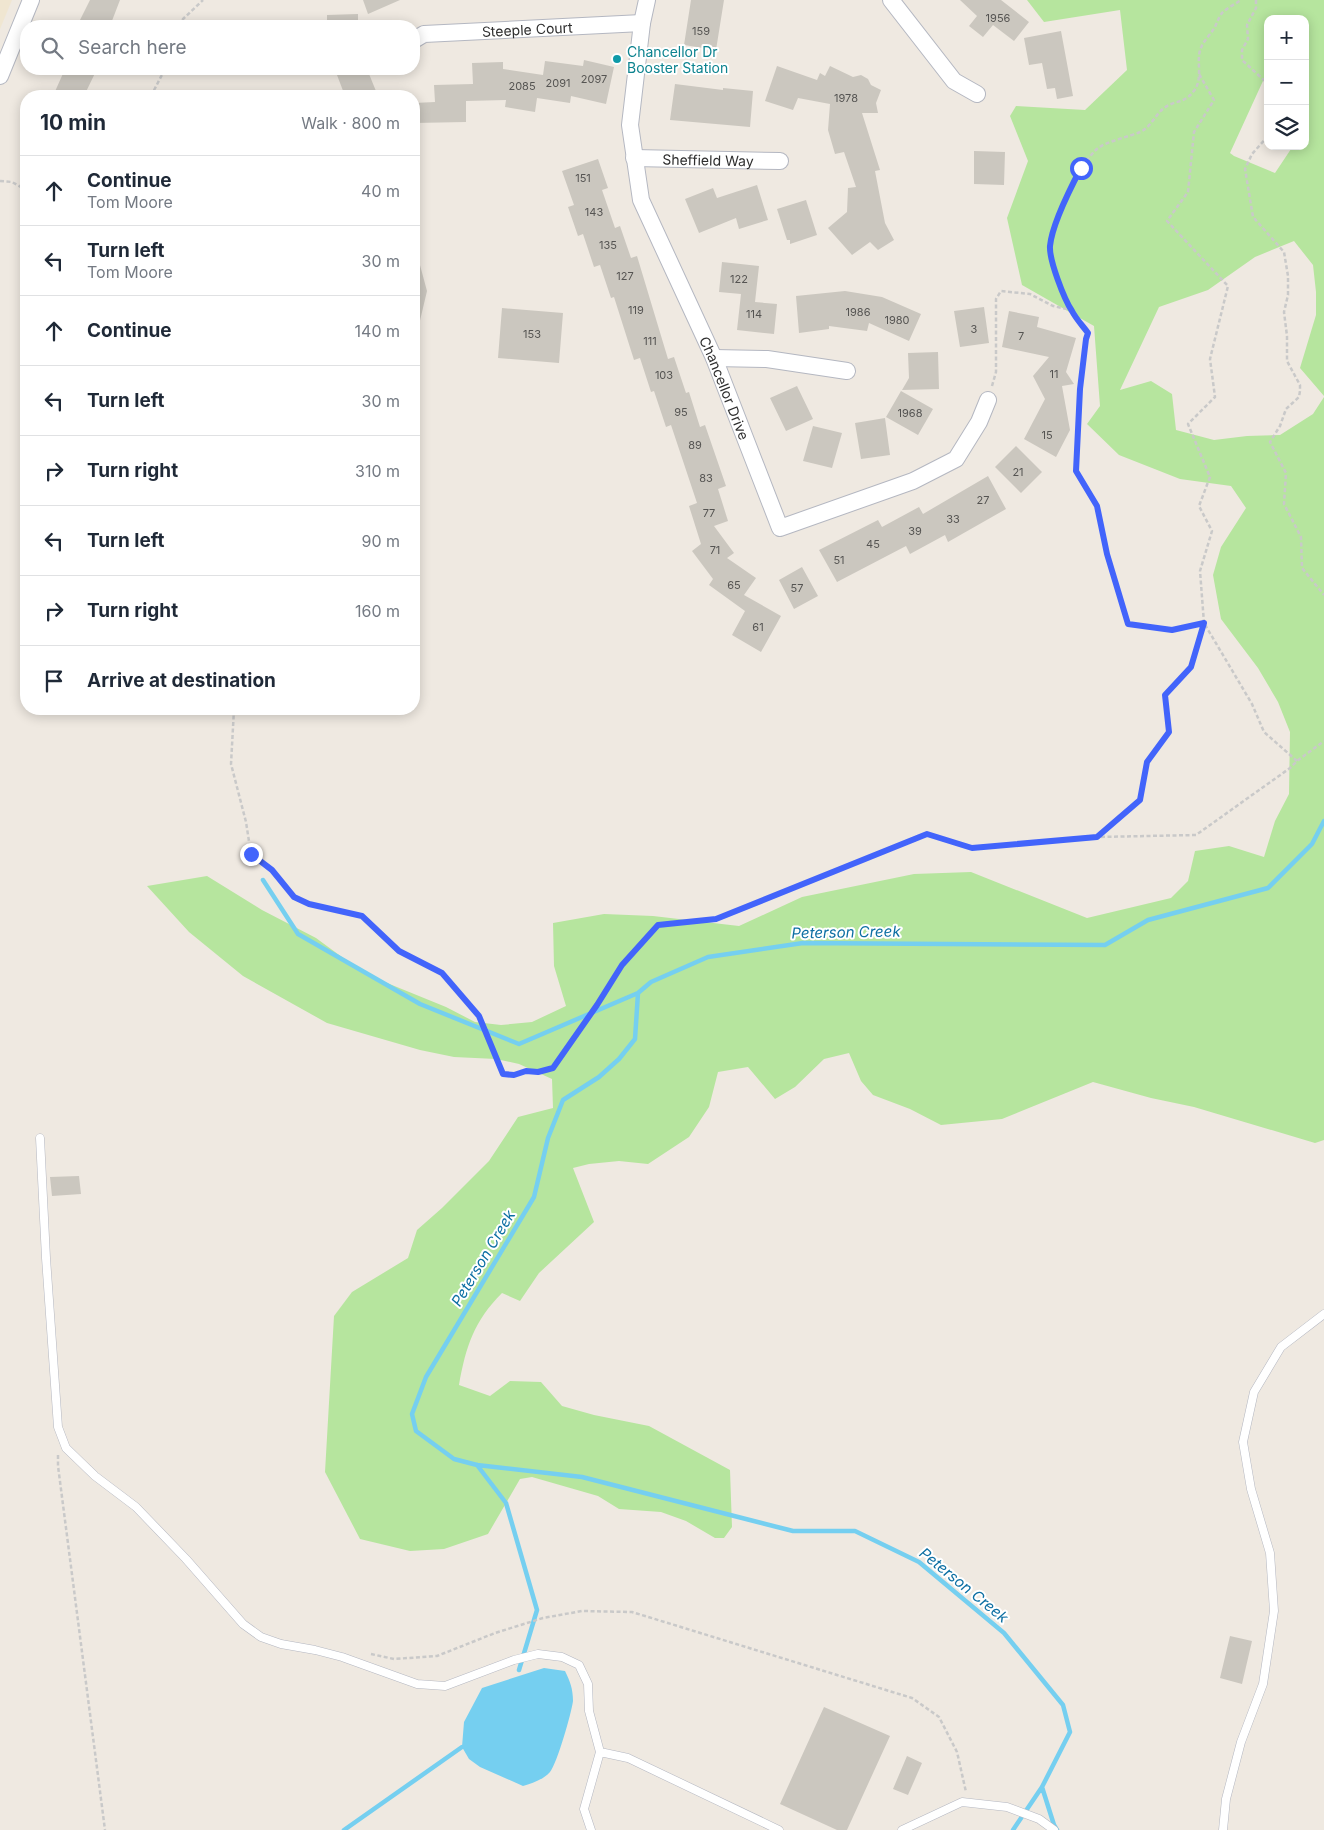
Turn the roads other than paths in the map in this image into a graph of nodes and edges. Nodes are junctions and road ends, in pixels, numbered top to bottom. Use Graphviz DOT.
graph roads {
  1 [pos="31,0"];
  2 [pos="648,0"];
  3 [pos="892,0"];
  4 [pos="23,20"];
  5 [pos="642,23"];
  6 [pos="20,27"];
  7 [pos="420,36"];
  8 [pos="0,76"];
  9 [pos="978,94"];
  10 [pos="634,158"];
  11 [pos="780,161"];
  12 [pos="714,358"];
  13 [pos="847,371"];
  14 [pos="988,400"];
  15 [pos="40,1138"];
  16 [pos="1324,1314"];
  17 [pos="600,1752"];
  18 [pos="592,1830"];
  19 [pos="779,1830"];
  20 [pos="902,1830"];
  21 [pos="1054,1830"];
  22 [pos="1223,1830"];
  1 -- 4 [label="street"];
  2 -- 5 [label="street, Chancellor Drive"];
  3 -- 9 [label="street"];
  5 -- 7 [label="street, Steeple Court"];
  5 -- 10 [label="street, Chancellor Drive"];
  6 -- 8 [label="street"];
  10 -- 11 [label="street, Sheffield Way"];
  10 -- 12 [label="street, Chancellor Drive"];
  12 -- 13 [label="street"];
  12 -- 14 [label="street, Chancellor Drive"];
  15 -- 17 [label="lane"];
  16 -- 22 [label="lane"];
  17 -- 18 [label="lane"];
  17 -- 19 [label="lane"];
  20 -- 21 [label="lane"];
}
